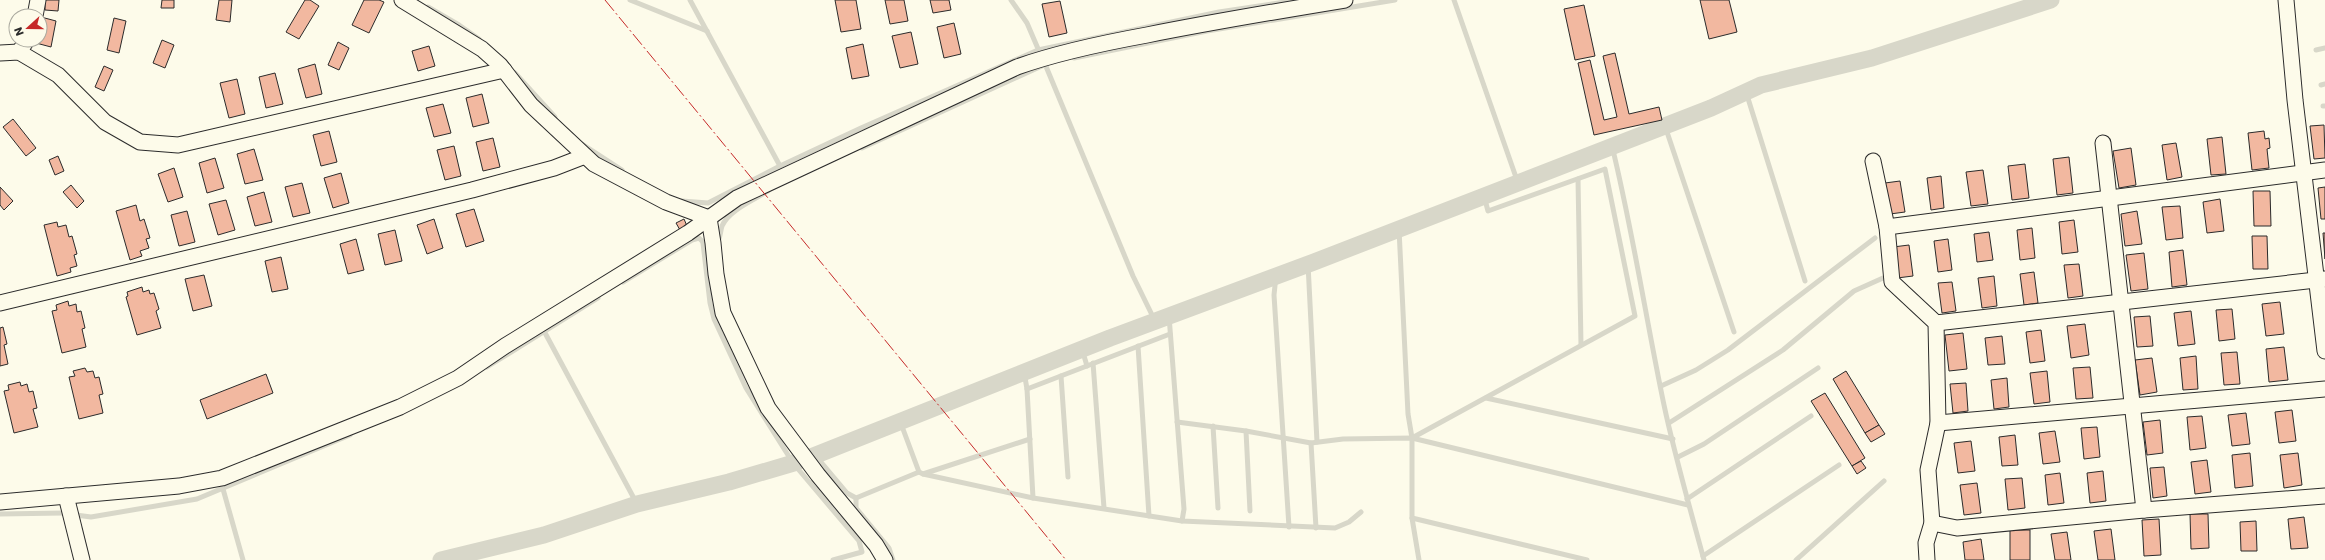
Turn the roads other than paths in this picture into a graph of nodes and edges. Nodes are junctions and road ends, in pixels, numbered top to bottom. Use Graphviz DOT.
graph roads {
  1 [pos="402,0"];
  2 [pos="1344,0"];
  3 [pos="2286,0"];
  4 [pos="16,48"];
  5 [pos="25,48"];
  6 [pos="0,53"];
  7 [pos="504,70"];
  8 [pos="2103,143"];
  9 [pos="585,156"];
  10 [pos="1873,161"];
  11 [pos="2325,170"];
  12 [pos="2304,174"];
  13 [pos="2109,198"];
  14 [pos="709,218"];
  15 [pos="1886,227"];
  16 [pos="2321,280"];
  17 [pos="2122,302"];
  18 [pos="0,303"];
  19 [pos="1936,323"];
  20 [pos="2325,351"];
  21 [pos="2325,389"];
  22 [pos="2133,406"];
  23 [pos="1938,423"];
  24 [pos="66,496"];
  25 [pos="2325,496"];
  26 [pos="0,502"];
  27 [pos="2144,510"];
  28 [pos="1932,523"];
  29 [pos="82,560"];
  30 [pos="885,560"];
  31 [pos="1927,560"];
  1 -- 7 [label="street"];
  2 -- 14 [label="street"];
  3 -- 12 [label="street"];
  4 -- 6 [label="street"];
  5 -- 7 [label="street"];
  7 -- 9 [label="street"];
  8 -- 13 [label="street"];
  9 -- 14 [label="street"];
  9 -- 18 [label="street"];
  10 -- 15 [label="street"];
  11 -- 12 [label="street"];
  12 -- 13 [label="street"];
  12 -- 16 [label="street"];
  13 -- 15 [label="street"];
  13 -- 17 [label="street"];
  14 -- 24 [label="street"];
  14 -- 30 [label="street"];
  15 -- 19 [label="street"];
  16 -- 17 [label="street"];
  16 -- 20 [label="street"];
  17 -- 19 [label="street"];
  17 -- 22 [label="street"];
  19 -- 23 [label="street"];
  21 -- 22 [label="street"];
  22 -- 23 [label="street"];
  22 -- 27 [label="street"];
  23 -- 28 [label="street"];
  24 -- 26 [label="street"];
  24 -- 29 [label="street"];
  25 -- 27 [label="street"];
  27 -- 28 [label="street"];
  28 -- 31 [label="street"];
}
